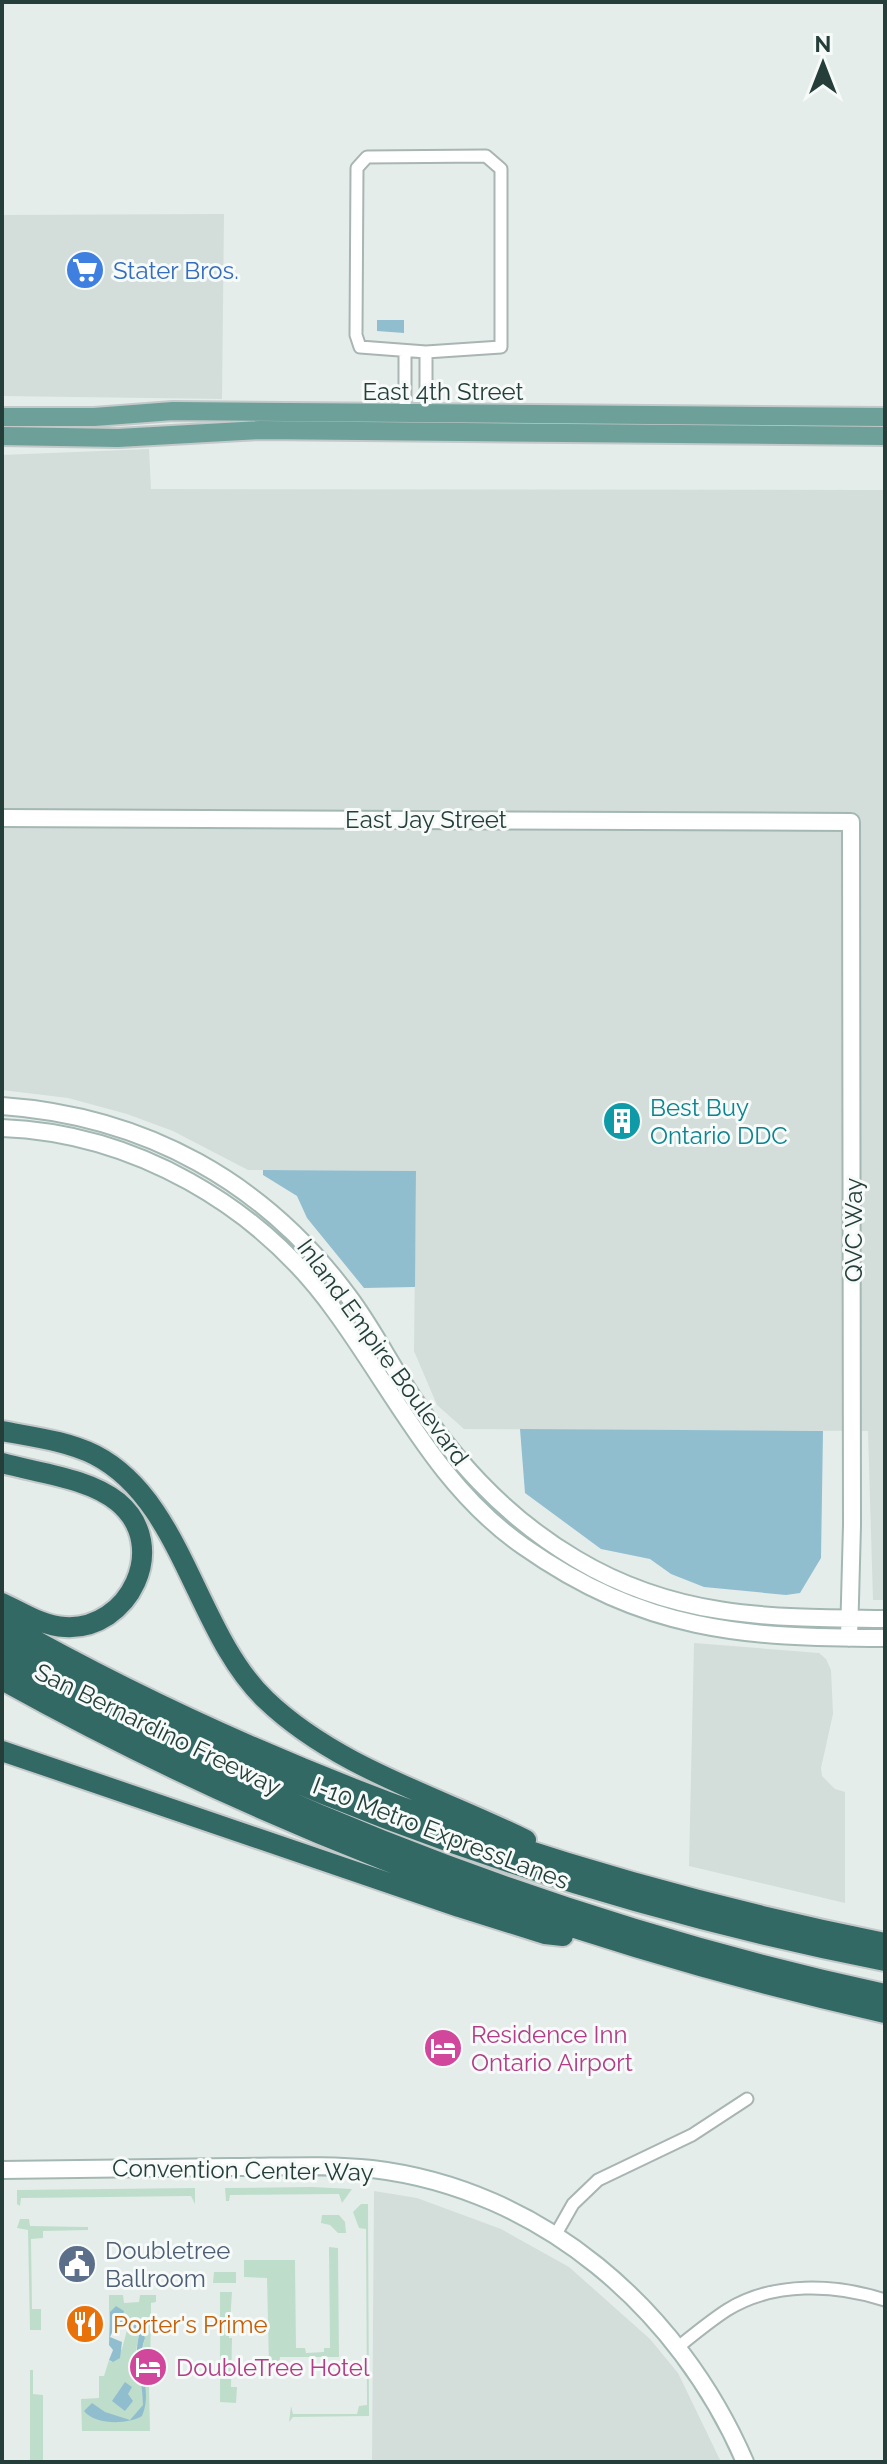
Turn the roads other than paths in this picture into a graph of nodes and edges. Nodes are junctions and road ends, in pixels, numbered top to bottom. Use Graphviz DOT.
graph roads {
  1 [pos="405,352"];
  2 [pos="426,352"];
  3 [pos="405,415"];
  4 [pos="426,415"];
  5 [pos="2,417"];
  6 [pos="885,417"];
  7 [pos="2,436"];
  8 [pos="885,436"];
  9 [pos="103,438"];
  10 [pos="2,445"];
  11 [pos="2,818"];
  12 [pos="851,822"];
  13 [pos="2,1106"];
  14 [pos="2,1128"];
  15 [pos="2,1431"];
  16 [pos="2,1463"];
  17 [pos="2,1603"];
  18 [pos="849,1619"];
  19 [pos="885,1619"];
  20 [pos="2,1622"];
  21 [pos="849,1638"];
  22 [pos="885,1638"];
  23 [pos="2,1641"];
  24 [pos="2,1661"];
  25 [pos="2,1680"];
  26 [pos="2,1751"];
  27 [pos="580,1867"];
  28 [pos="603,1940"];
  29 [pos="885,1943"];
  30 [pos="885,1961"];
  31 [pos="885,1994"];
  32 [pos="885,2013"];
  33 [pos="747,2099"];
  34 [pos="2,2170"];
  35 [pos="556,2234"];
  36 [pos="885,2300"];
  37 [pos="677,2348"];
  38 [pos="745,2462"];
  1 -- 2 [label="street"];
  1 -- 2 [label="street"];
  1 -- 3 [label="street"];
  2 -- 4 [label="street"];
  3 -- 4 [label="main road, East 4th Street"];
  3 -- 5 [label="main road, East 4th Street"];
  4 -- 6 [label="main road, East 4th Street"];
  7 -- 9 [label="main road, East 4th Street"];
  8 -- 9 [label="main road, East 4th Street"];
  9 -- 10 [label="main road"];
  11 -- 12 [label="street, East Jay Street"];
  12 -- 18 [label="street, QVC Way"];
  13 -- 18 [label="street, Inland Empire Boulevard"];
  14 -- 21 [label="street, Inland Empire Boulevard"];
  15 -- 27 [label="highway"];
  16 -- 17 [label="highway"];
  18 -- 19 [label="street, Inland Empire Boulevard"];
  18 -- 21 [label="street, QVC Way"];
  20 -- 27 [label="highway, San Bernardino Freeway"];
  21 -- 22 [label="street, Inland Empire Boulevard"];
  23 -- 30 [label="highway, I-10 Metro ExpressLanes"];
  24 -- 31 [label="highway, I-10 Metro ExpressLanes"];
  25 -- 28 [label="highway, San Bernardino Freeway"];
  26 -- 28 [label="highway"];
  27 -- 29 [label="highway, San Bernardino Freeway"];
  28 -- 32 [label="highway, San Bernardino Freeway"];
  33 -- 35 [label="street"];
  34 -- 35 [label="street, Convention Center Way"];
  35 -- 37 [label="street, Convention Center Way"];
  36 -- 37 [label="street"];
  37 -- 38 [label="street, Convention Center Way"];
}
